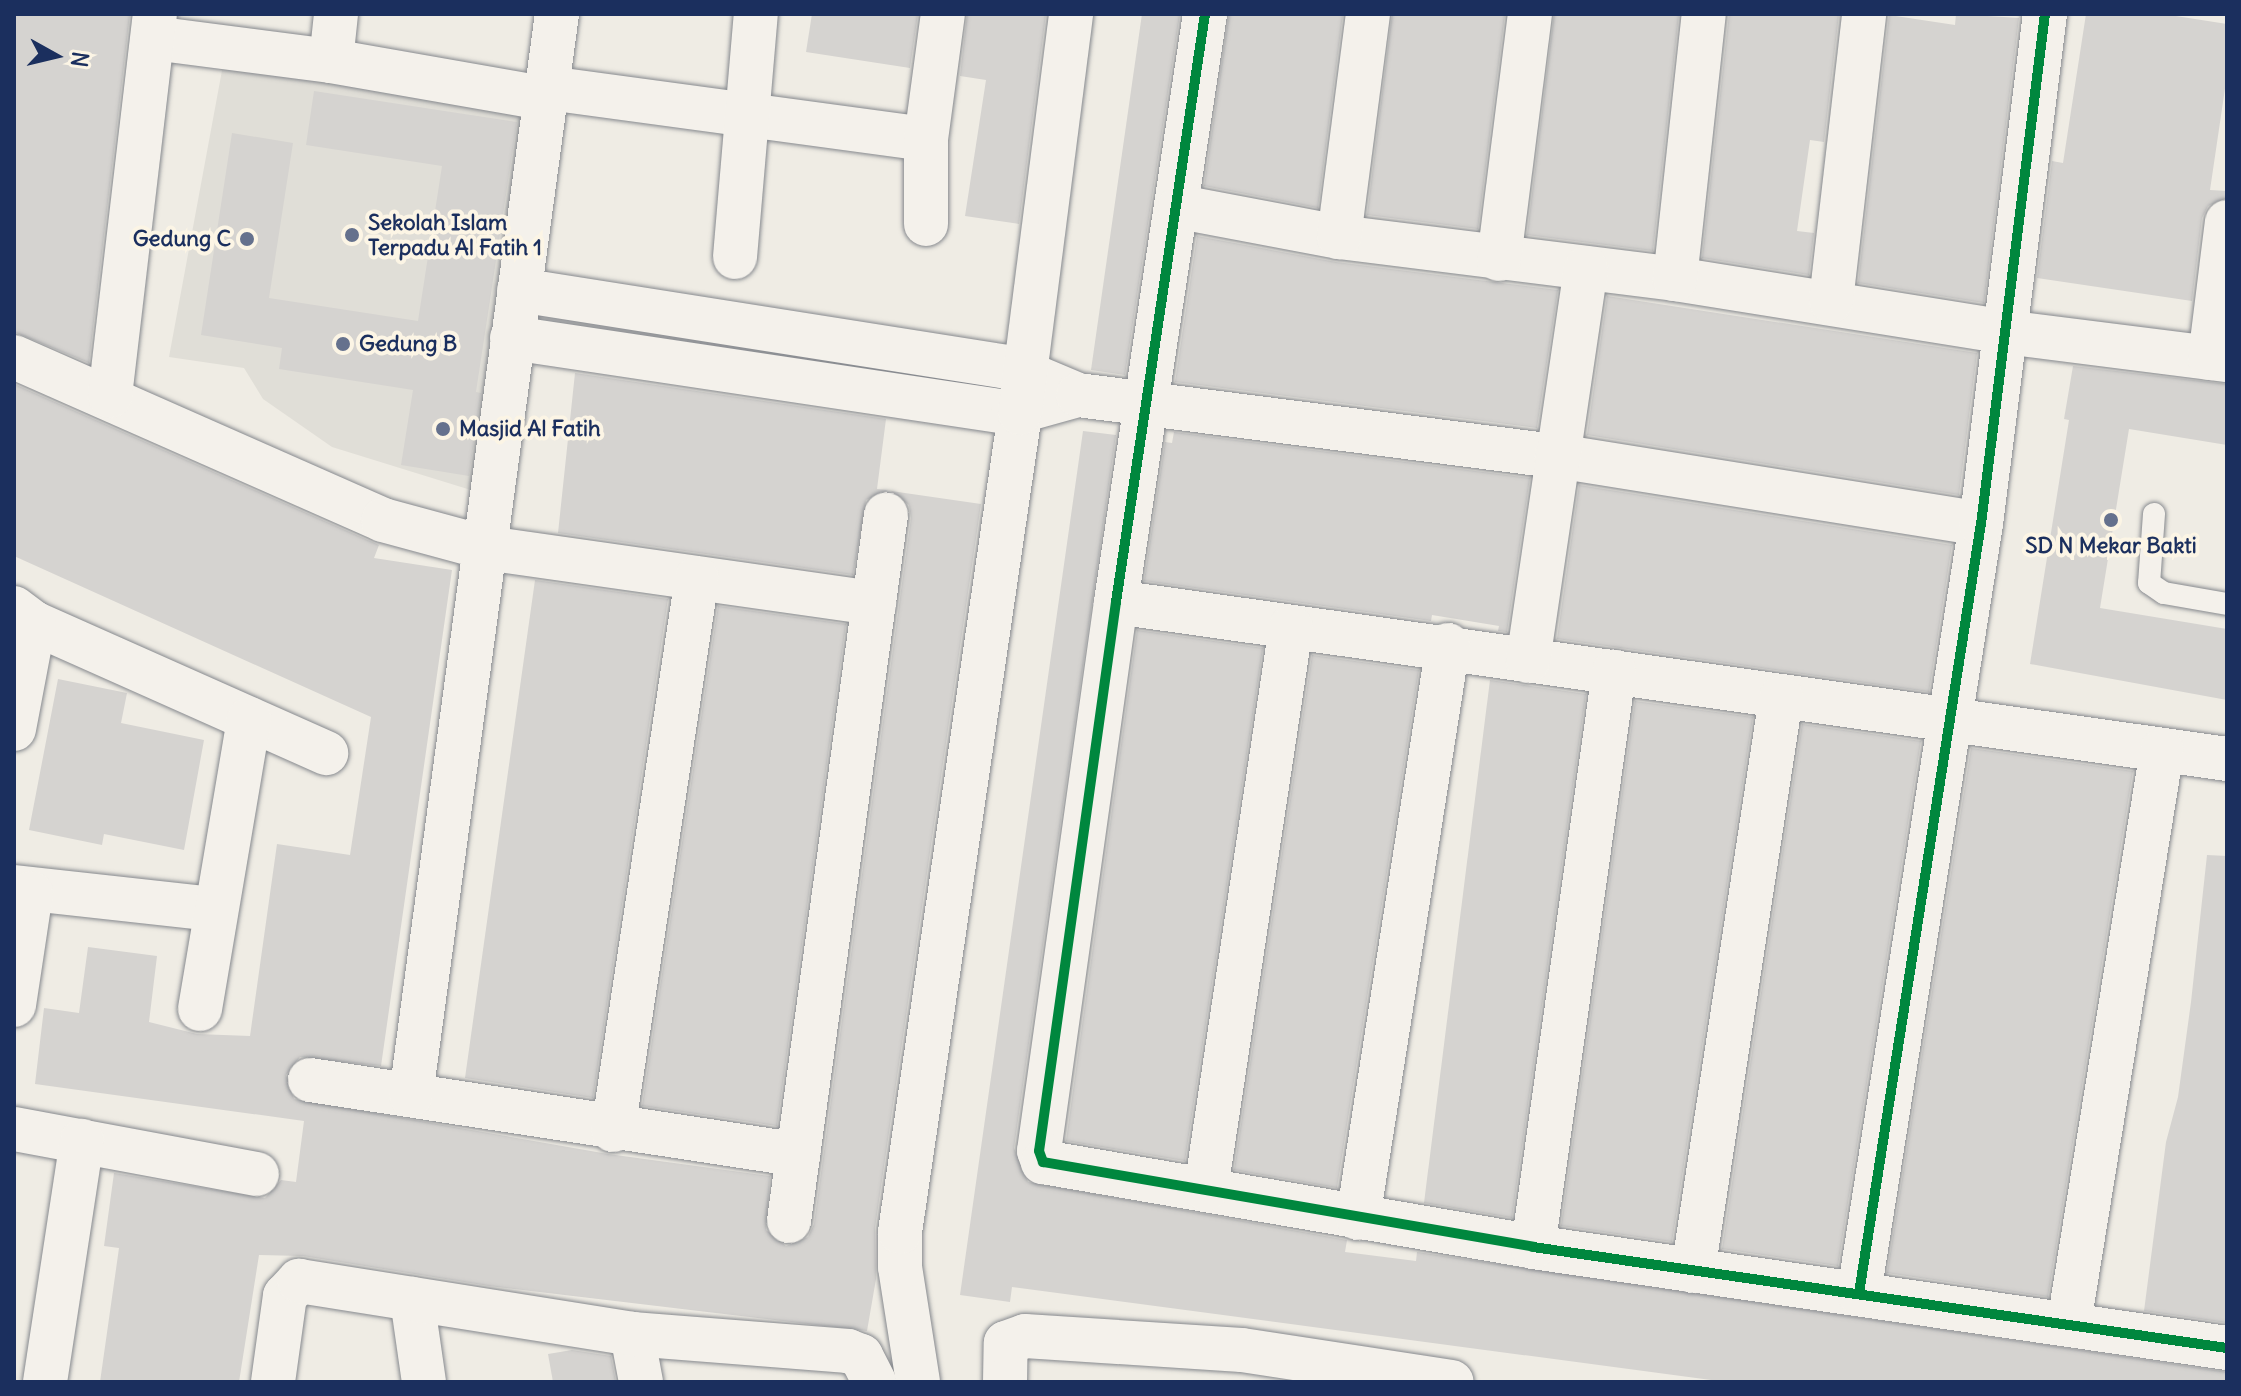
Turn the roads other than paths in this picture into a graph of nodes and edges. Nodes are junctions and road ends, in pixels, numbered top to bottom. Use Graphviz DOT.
graph roads {
  1 [pos="336,14"];
  2 [pos="557,14"];
  3 [pos="756,14"];
  4 [pos="943,14"];
  5 [pos="1071,14"];
  6 [pos="1205,14"];
  7 [pos="1368,14"];
  8 [pos="1530,14"];
  9 [pos="1704,14"];
  10 [pos="1864,14"];
  11 [pos="2045,14"];
  12 [pos="154,26"];
  13 [pos="331,61"];
  14 [pos="548,93"];
  15 [pos="744,116"];
  16 [pos="926,139"];
  17 [pos="1180,207"];
  18 [pos="2227,222"];
  19 [pos="926,224"];
  20 [pos="1339,237"];
  21 [pos="735,257"];
  22 [pos="1499,259"];
  23 [pos="1586,268"];
  24 [pos="1675,279"];
  25 [pos="519,290"];
  26 [pos="1831,301"];
  27 [pos="2005,332"];
  28 [pos="512,338"];
  29 [pos="14,357"];
  30 [pos="2218,359"];
  31 [pos="1025,370"];
  32 [pos="902,374"];
  33 [pos="1078,395"];
  34 [pos="110,396"];
  35 [pos="1147,405"];
  36 [pos="1020,413"];
  37 [pos="1557,456"];
  38 [pos="2154,514"];
  39 [pos="886,515"];
  40 [pos="1981,524"];
  41 [pos="486,548"];
  42 [pos="697,578"];
  43 [pos="1116,602"];
  44 [pos="874,603"];
  45 [pos="2227,604"];
  46 [pos="24,616"];
  47 [pos="1291,627"];
  48 [pos="1448,645"];
  49 [pos="1528,661"];
  50 [pos="1614,672"];
  51 [pos="1781,698"];
  52 [pos="249,719"];
  53 [pos="1949,720"];
  54 [pos="14,729"];
  55 [pos="2162,750"];
  56 [pos="326,753"];
  57 [pos="2227,759"];
  58 [pos="22,890"];
  59 [pos="213,909"];
  60 [pos="14,1005"];
  61 [pos="200,1009"];
  62 [pos="310,1080"];
  63 [pos="411,1095"];
  64 [pos="14,1129"];
  65 [pos="613,1130"];
  66 [pos="82,1141"];
  67 [pos="798,1155"];
  68 [pos="257,1174"];
  69 [pos="1206,1189"];
  70 [pos="1358,1218"];
  71 [pos="789,1221"];
  72 [pos="1533,1247"];
  73 [pos="1693,1271"];
  74 [pos="1859,1293"];
  75 [pos="412,1299"];
  76 [pos="2069,1323"];
  77 [pos="632,1334"];
  78 [pos="2227,1348"];
  79 [pos="1239,1366"];
  80 [pos="45,1382"];
  81 [pos="273,1382"];
  82 [pos="424,1382"];
  83 [pos="641,1382"];
  84 [pos="874,1382"];
  85 [pos="918,1382"];
  86 [pos="1005,1382"];
  87 [pos="1452,1382"];
  1 -- 13 [label="street"];
  2 -- 14 [label="street"];
  3 -- 15 [label="street"];
  4 -- 16 [label="street"];
  5 -- 31 [label="street"];
  6 -- 17 [label="street"];
  7 -- 20 [label="street"];
  8 -- 22 [label="street"];
  9 -- 24 [label="street"];
  10 -- 26 [label="street"];
  11 -- 27 [label="street"];
  12 -- 13 [label="street"];
  12 -- 34 [label="street"];
  13 -- 14 [label="street"];
  14 -- 15 [label="street"];
  14 -- 25 [label="street"];
  15 -- 16 [label="street"];
  15 -- 21 [label="street"];
  16 -- 19 [label="street"];
  17 -- 20 [label="street"];
  17 -- 35 [label="street"];
  18 -- 30 [label="street"];
  20 -- 22 [label="street"];
  22 -- 23 [label="street"];
  23 -- 24 [label="street"];
  23 -- 37 [label="street"];
  24 -- 26 [label="street"];
  25 -- 28 [label="street"];
  25 -- 32 [label="street"];
  26 -- 27 [label="street"];
  27 -- 30 [label="street"];
  27 -- 40 [label="street"];
  28 -- 32 [label="street"];
  28 -- 41 [label="street"];
  29 -- 34 [label="street"];
  31 -- 32 [label="street"];
  31 -- 33 [label="street"];
  31 -- 36 [label="street"];
  32 -- 36 [label="street"];
  33 -- 35 [label="street"];
  33 -- 36 [label="street"];
  34 -- 41 [label="street"];
  35 -- 37 [label="street"];
  35 -- 43 [label="street"];
  36 -- 85 [label="street"];
  37 -- 40 [label="street"];
  37 -- 49 [label="street"];
  38 -- 45 [label="lane"];
  39 -- 44 [label="street"];
  40 -- 53 [label="street"];
  41 -- 42 [label="street"];
  41 -- 63 [label="street"];
  42 -- 44 [label="street"];
  42 -- 65 [label="street"];
  43 -- 47 [label="street"];
  43 -- 69 [label="street"];
  44 -- 67 [label="street"];
  46 -- 52 [label="street"];
  46 -- 54 [label="street"];
  47 -- 48 [label="street"];
  47 -- 69 [label="street"];
  48 -- 49 [label="street"];
  48 -- 70 [label="street"];
  49 -- 50 [label="street"];
  50 -- 51 [label="street"];
  50 -- 72 [label="street"];
  51 -- 53 [label="street"];
  51 -- 73 [label="street"];
  52 -- 56 [label="street"];
  52 -- 59 [label="street"];
  53 -- 55 [label="street"];
  53 -- 74 [label="street"];
  55 -- 57 [label="street"];
  55 -- 76 [label="street"];
  58 -- 59 [label="street"];
  58 -- 60 [label="street"];
  59 -- 61 [label="street"];
  62 -- 63 [label="street"];
  63 -- 65 [label="street"];
  64 -- 66 [label="street"];
  65 -- 67 [label="street"];
  66 -- 68 [label="street"];
  66 -- 80 [label="street"];
  67 -- 71 [label="street"];
  69 -- 70 [label="street"];
  70 -- 72 [label="street"];
  72 -- 73 [label="street"];
  73 -- 74 [label="street"];
  74 -- 76 [label="street"];
  75 -- 77 [label="street"];
  75 -- 81 [label="street"];
  75 -- 82 [label="street"];
  76 -- 78 [label="street"];
  77 -- 83 [label="street"];
  77 -- 84 [label="street"];
  79 -- 86 [label="street"];
  79 -- 87 [label="street"];
}
